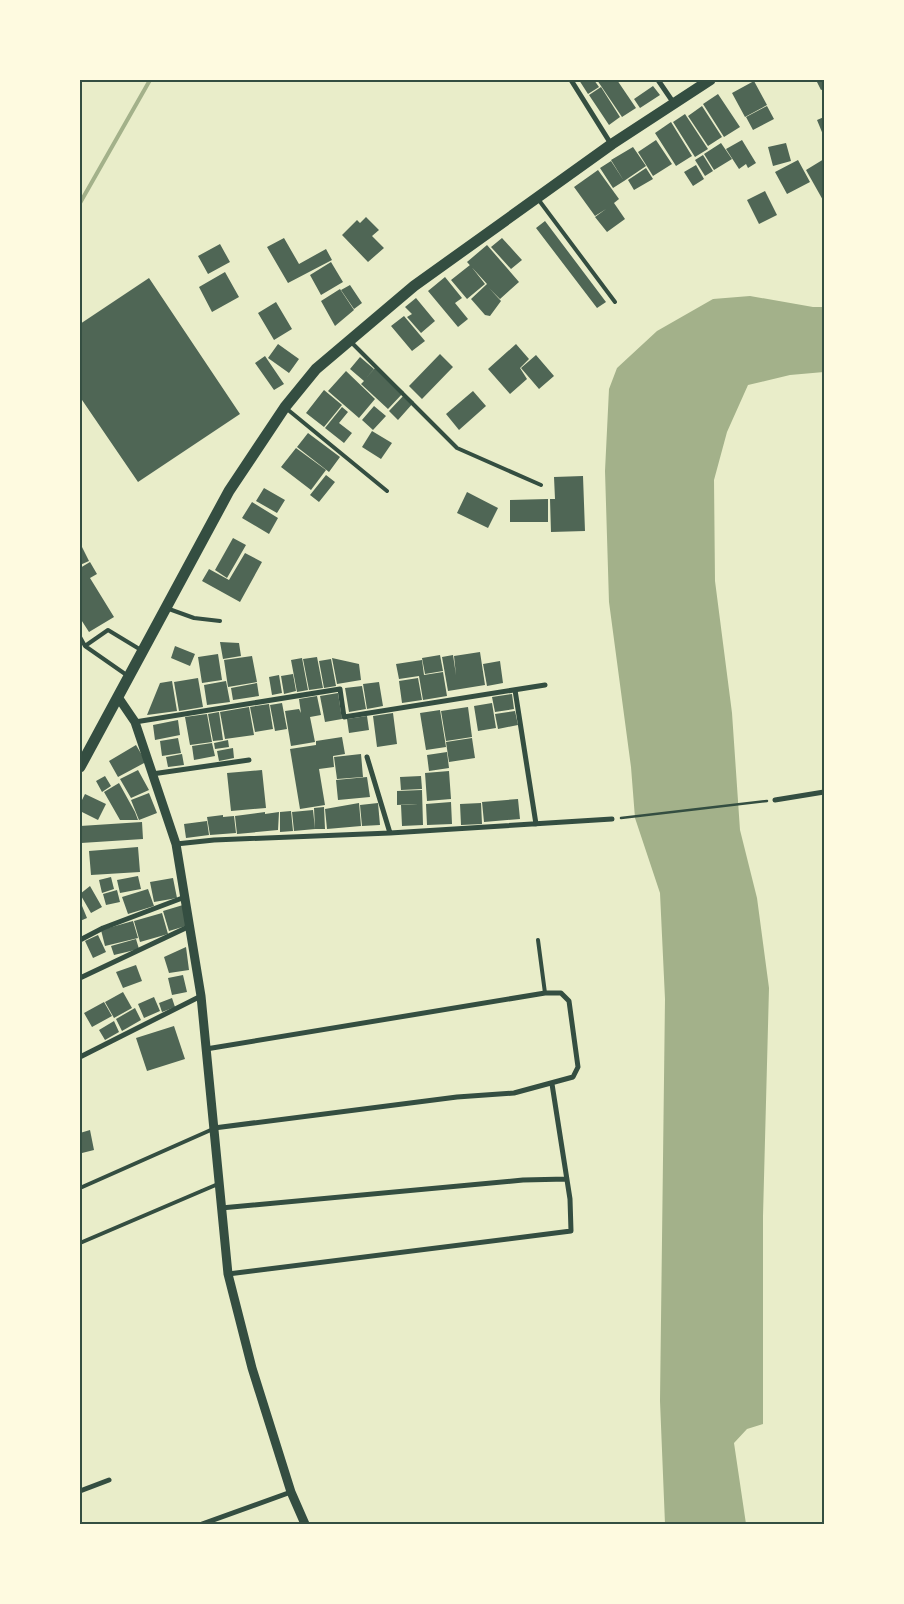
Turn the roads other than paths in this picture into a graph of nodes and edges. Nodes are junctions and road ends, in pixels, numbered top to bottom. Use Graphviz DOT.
graph roads {
  1 [pos="571,80"];
  2 [pos="658,80"];
  3 [pos="710,80"];
  4 [pos="674,102"];
  5 [pos="612,144"];
  6 [pos="536,197"];
  7 [pos="615,302"];
  8 [pos="349,340"];
  9 [pos="285,407"];
  10 [pos="541,485"];
  11 [pos="387,491"];
  12 [pos="166,608"];
  13 [pos="220,621"];
  14 [pos="80,637"];
  15 [pos="85,646"];
  16 [pos="143,652"];
  17 [pos="129,677"];
  18 [pos="545,684"];
  19 [pos="515,690"];
  20 [pos="118,697"];
  21 [pos="135,722"];
  22 [pos="367,757"];
  23 [pos="249,760"];
  24 [pos="80,767"];
  25 [pos="152,774"];
  26 [pos="824,792"];
  27 [pos="775,800"];
  28 [pos="612,819"];
  29 [pos="536,824"];
  30 [pos="390,833"];
  31 [pos="176,844"];
  32 [pos="186,897"];
  33 [pos="190,926"];
  34 [pos="80,940"];
  35 [pos="538,940"];
  36 [pos="80,978"];
  37 [pos="545,994"];
  38 [pos="201,996"];
  39 [pos="206,1049"];
  40 [pos="80,1057"];
  41 [pos="552,1084"];
  42 [pos="214,1128"];
  43 [pos="567,1179"];
  44 [pos="218,1184"];
  45 [pos="80,1188"];
  46 [pos="220,1209"];
  47 [pos="80,1243"];
  48 [pos="228,1274"];
  49 [pos="109,1480"];
  50 [pos="80,1491"];
  51 [pos="291,1492"];
  52 [pos="202,1524"];
  53 [pos="305,1524"];
  1 -- 5 [label="street"];
  2 -- 4 [label="street"];
  3 -- 4 [label="main road"];
  4 -- 5 [label="main road"];
  5 -- 6 [label="main road"];
  6 -- 7 [label="lane"];
  6 -- 8 [label="main road"];
  8 -- 9 [label="main road"];
  8 -- 10 [label="lane"];
  9 -- 11 [label="lane"];
  9 -- 12 [label="main road"];
  12 -- 13 [label="lane"];
  12 -- 16 [label="main road"];
  14 -- 15 [label="lane"];
  15 -- 16 [label="lane"];
  15 -- 17 [label="lane"];
  16 -- 17 [label="main road"];
  17 -- 20 [label="main road"];
  18 -- 19 [label="street"];
  19 -- 21 [label="street"];
  19 -- 29 [label="street"];
  20 -- 21 [label="street"];
  20 -- 24 [label="main road"];
  21 -- 25 [label="street"];
  22 -- 30 [label="street"];
  23 -- 25 [label="street"];
  25 -- 31 [label="street"];
  26 -- 27 [label="street"];
  28 -- 29 [label="street"];
  29 -- 30 [label="street"];
  30 -- 31 [label="street"];
  31 -- 32 [label="street"];
  32 -- 33 [label="street"];
  32 -- 34 [label="street"];
  33 -- 36 [label="street"];
  33 -- 38 [label="street"];
  35 -- 37 [label="lane"];
  37 -- 39 [label="street"];
  37 -- 41 [label="street"];
  38 -- 39 [label="street"];
  38 -- 40 [label="street"];
  39 -- 42 [label="street"];
  41 -- 42 [label="street"];
  41 -- 43 [label="street"];
  42 -- 44 [label="street"];
  42 -- 45 [label="lane"];
  43 -- 46 [label="street"];
  43 -- 48 [label="street"];
  44 -- 46 [label="street"];
  44 -- 47 [label="lane"];
  46 -- 48 [label="street"];
  48 -- 51 [label="street"];
  49 -- 50 [label="street"];
  51 -- 52 [label="street"];
  51 -- 53 [label="street"];
}
